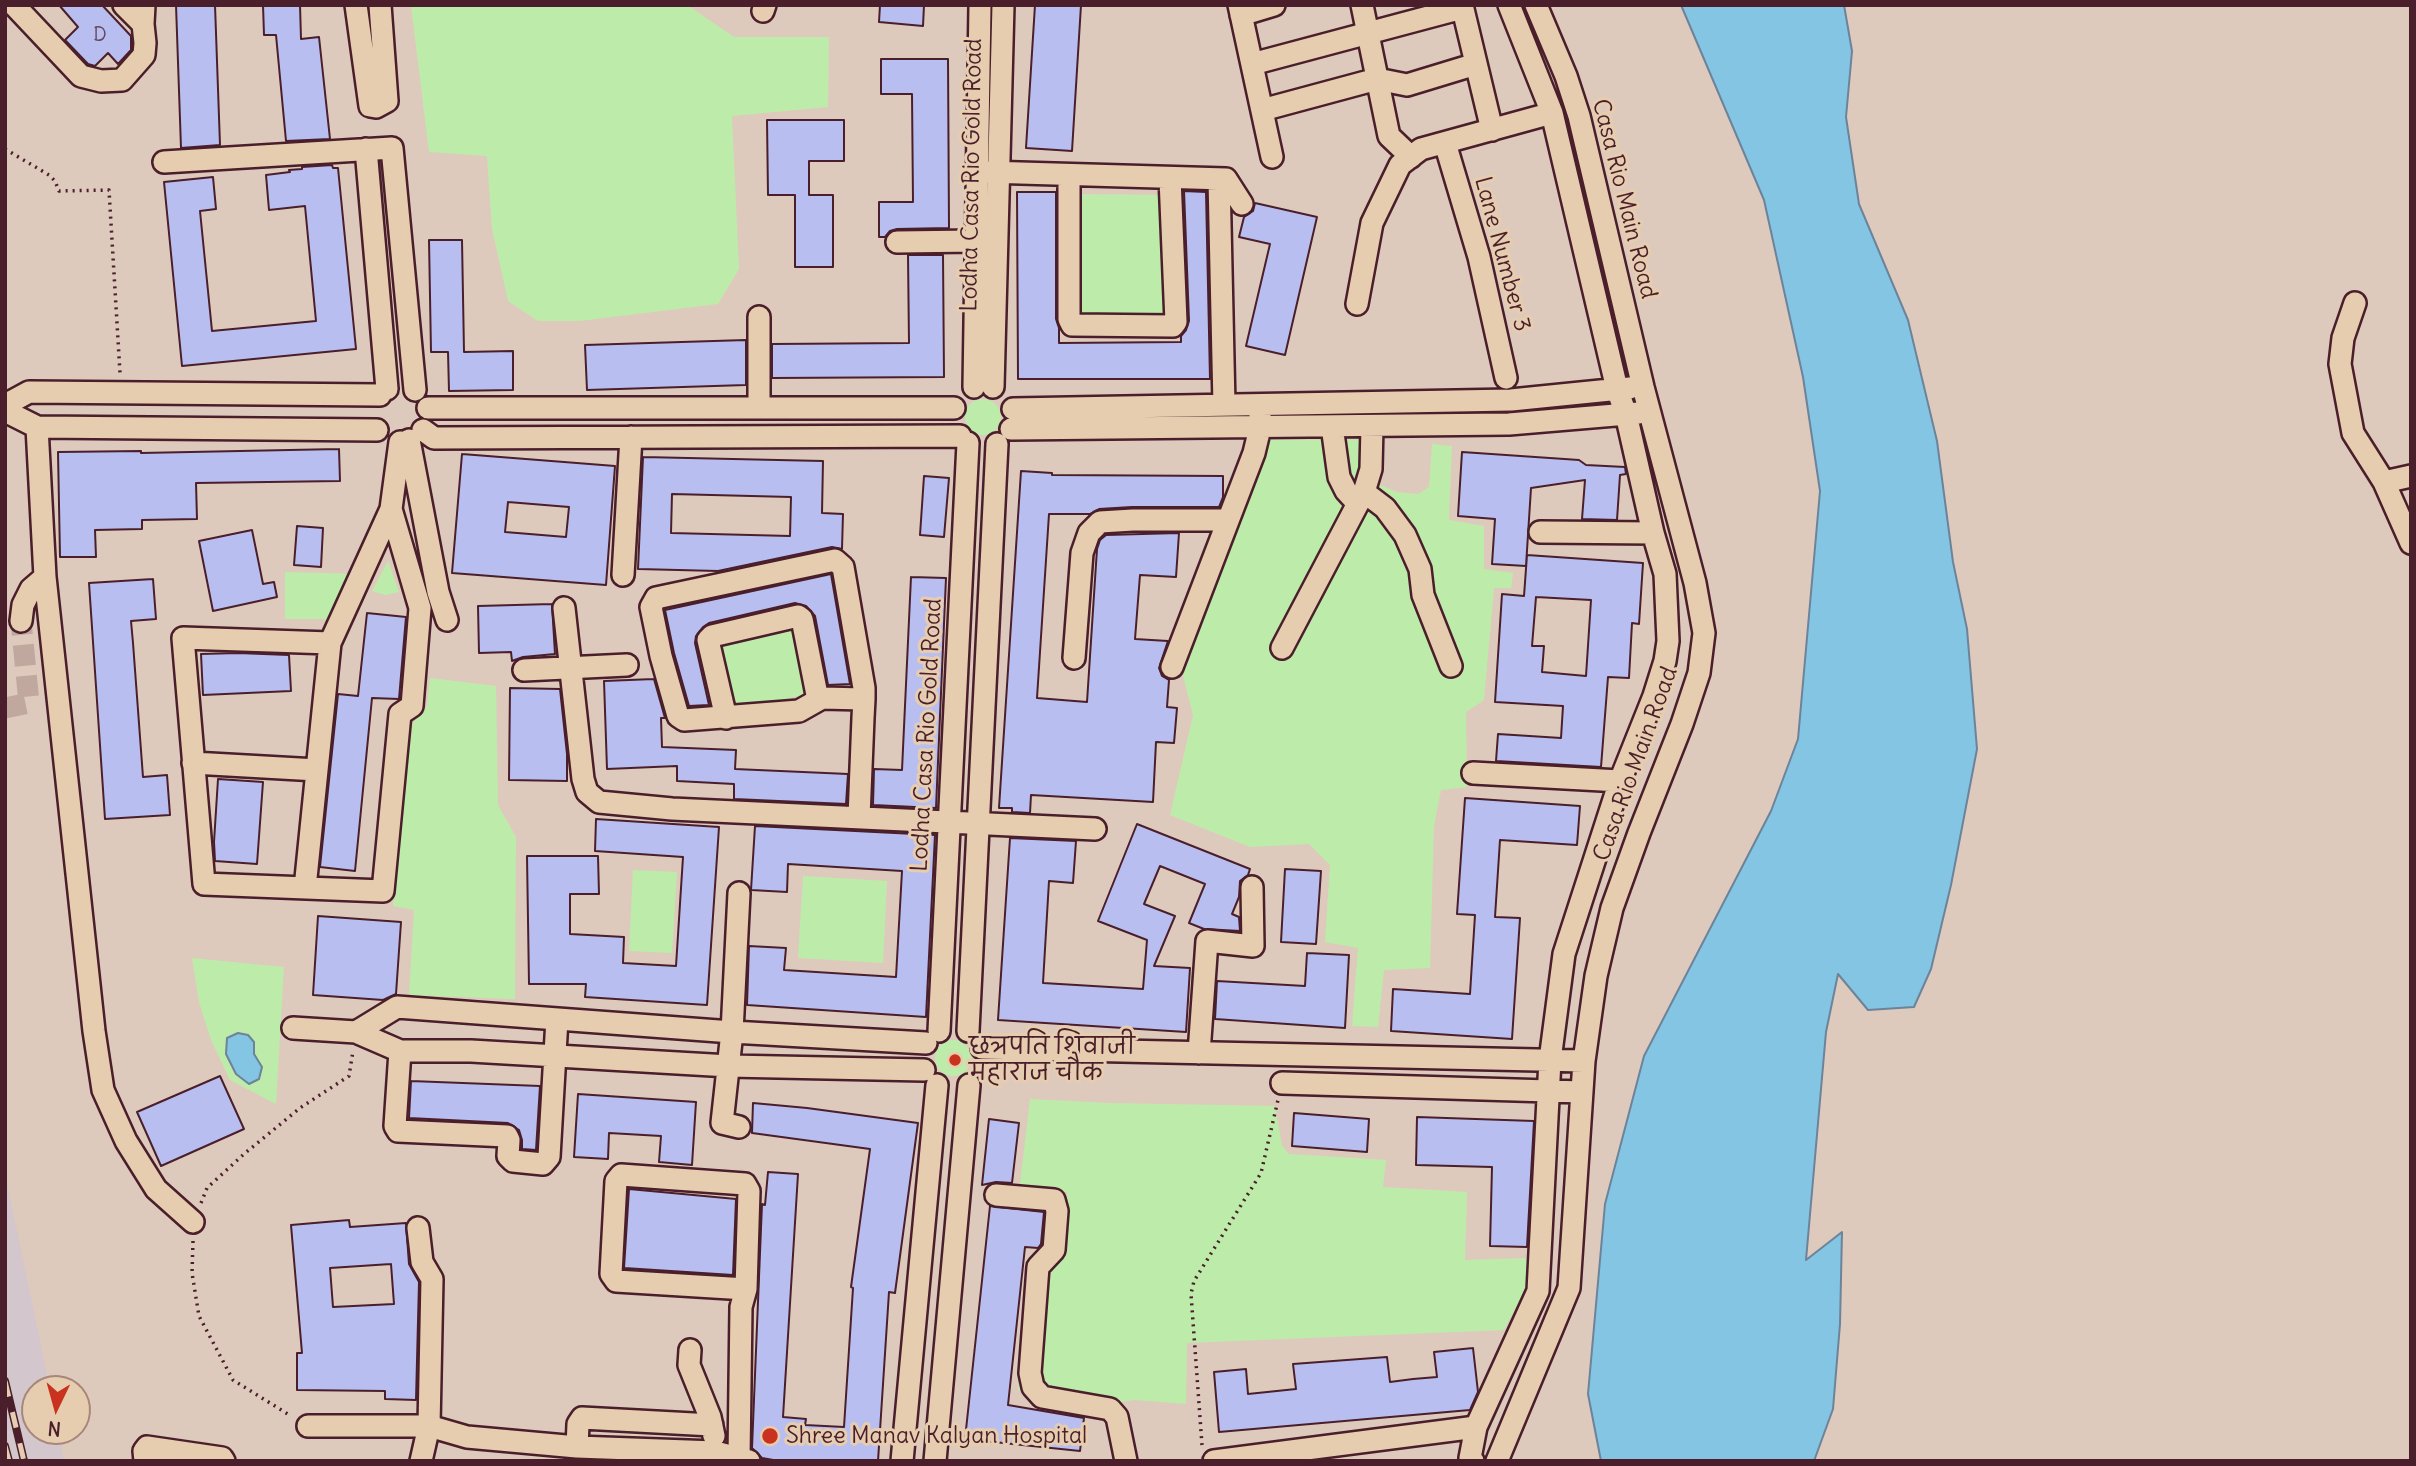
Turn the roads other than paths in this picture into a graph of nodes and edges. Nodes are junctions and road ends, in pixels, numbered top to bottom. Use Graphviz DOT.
graph roads {
  1 [pos="13,5"];
  2 [pos="124,5"];
  3 [pos="356,5"];
  4 [pos="380,5"];
  5 [pos="980,5"];
  6 [pos="1003,5"];
  7 [pos="1275,5"];
  8 [pos="1362,5"];
  9 [pos="1509,5"];
  10 [pos="1536,5"];
  11 [pos="1462,6"];
  12 [pos="1240,10"];
  13 [pos="143,15"];
  14 [pos="1368,33"];
  15 [pos="1252,64"];
  16 [pos="1476,64"];
  17 [pos="1377,79"];
  18 [pos="1262,110"];
  19 [pos="1552,113"];
  20 [pos="1492,130"];
  21 [pos="1445,143"];
  22 [pos="366,149"];
  23 [pos="1411,157"];
  24 [pos="1272,158"];
  25 [pos="164,162"];
  26 [pos="988,172"];
  27 [pos="1069,176"];
  28 [pos="1170,178"];
  29 [pos="1219,178"];
  30 [pos="1242,204"];
  31 [pos="976,241"];
  32 [pos="897,242"];
  33 [pos="2356,303"];
  34 [pos="1357,304"];
  35 [pos="759,317"];
  36 [pos="1506,378"];
  37 [pos="984,387"];
  38 [pos="1643,387"];
  39 [pos="1617,389"];
  40 [pos="415,390"];
  41 [pos="384,392"];
  42 [pos="1482,401"];
  43 [pos="1260,404"];
  44 [pos="1290,404"];
  45 [pos="5,405"];
  46 [pos="1224,405"];
  47 [pos="428,408"];
  48 [pos="759,408"];
  49 [pos="954,408"];
  50 [pos="5,411"];
  51 [pos="1651,412"];
  52 [pos="1626,414"];
  53 [pos="1483,424"];
  54 [pos="1332,426"];
  55 [pos="1373,426"];
  56 [pos="37,427"];
  57 [pos="1007,427"];
  58 [pos="1290,427"];
  59 [pos="1260,428"];
  60 [pos="377,429"];
  61 [pos="411,437"];
  62 [pos="631,437"];
  63 [pos="964,440"];
  64 [pos="2411,476"];
  65 [pos="2384,482"];
  66 [pos="1361,498"];
  67 [pos="391,509"];
  68 [pos="1228,520"];
  69 [pos="1540,532"];
  70 [pos="1653,533"];
  71 [pos="2411,543"];
  72 [pos="623,575"];
  73 [pos="45,577"];
  74 [pos="564,608"];
  75 [pos="447,620"];
  76 [pos="21,621"];
  77 [pos="330,643"];
  78 [pos="1282,648"];
  79 [pos="1074,658"];
  80 [pos="627,665"];
  81 [pos="1451,666"];
  82 [pos="1172,667"];
  83 [pos="570,669"];
  84 [pos="524,670"];
  85 [pos="864,699"];
  86 [pos="818,700"];
  87 [pos="726,718"];
  88 [pos="193,763"];
  89 [pos="317,770"];
  90 [pos="1473,773"];
  91 [pos="1620,781"];
  92 [pos="859,817"];
  93 [pos="949,822"];
  94 [pos="978,823"];
  95 [pos="1095,829"];
  96 [pos="1252,887"];
  97 [pos="305,888"];
  98 [pos="739,893"];
  99 [pos="473,1014"];
  100 [pos="557,1019"];
  101 [pos="293,1028"];
  102 [pos="968,1031"];
  103 [pos="356,1032"];
  104 [pos="732,1032"];
  105 [pos="932,1037"];
  106 [pos="982,1048"];
  107 [pos="400,1051"];
  108 [pos="471,1051"];
  109 [pos="1199,1053"];
  110 [pos="556,1057"];
  111 [pos="1550,1060"];
  112 [pos="1584,1061"];
  113 [pos="729,1066"];
  114 [pos="930,1078"];
  115 [pos="1282,1083"];
  116 [pos="969,1085"];
  117 [pos="1549,1091"];
  118 [pos="1583,1092"];
  119 [pos="739,1127"];
  120 [pos="996,1195"];
  121 [pos="193,1222"];
  122 [pos="418,1228"];
  123 [pos="746,1289"];
  124 [pos="690,1350"];
  125 [pos="712,1425"];
  126 [pos="307,1426"];
  127 [pos="429,1426"];
  128 [pos="1476,1427"];
  129 [pos="577,1447"];
  130 [pos="715,1452"];
  131 [pos="1208,1454"];
  132 [pos="1280,1457"];
  133 [pos="744,1460"];
  134 [pos="145,1461"];
  135 [pos="223,1461"];
  136 [pos="421,1461"];
  137 [pos="902,1461"];
  138 [pos="934,1461"];
  139 [pos="1126,1461"];
  140 [pos="1473,1461"];
  141 [pos="1497,1461"];
  1 -- 13 [label="street"];
  2 -- 13 [label="street"];
  3 -- 4 [label="street"];
  5 -- 26 [label="street, Lodha Casa Rio Gold Road"];
  6 -- 26 [label="street, Lodha Casa Rio Gold Road"];
  7 -- 12 [label="street"];
  8 -- 14 [label="street"];
  9 -- 19 [label="street, Casa Rio Main Road"];
  10 -- 38 [label="street, Casa Rio Main Road"];
  11 -- 14 [label="street"];
  11 -- 16 [label="street"];
  12 -- 15 [label="street"];
  14 -- 15 [label="street"];
  14 -- 17 [label="street"];
  15 -- 18 [label="street"];
  16 -- 17 [label="street"];
  16 -- 20 [label="street"];
  17 -- 18 [label="street"];
  17 -- 23 [label="street"];
  18 -- 24 [label="street"];
  19 -- 20 [label="street"];
  19 -- 39 [label="street, Casa Rio Main Road"];
  20 -- 21 [label="street"];
  21 -- 23 [label="street"];
  21 -- 36 [label="street, Lane Number 3"];
  22 -- 25 [label="street"];
  22 -- 40 [label="street"];
  22 -- 41 [label="street"];
  23 -- 34 [label="street"];
  26 -- 27 [label="street"];
  26 -- 31 [label="street, Lodha Casa Rio Gold Road"];
  26 -- 37 [label="street, Lodha Casa Rio Gold Road"];
  27 -- 28 [label="street"];
  27 -- 28 [label="street"];
  28 -- 29 [label="street"];
  29 -- 30 [label="street"];
  29 -- 46 [label="street"];
  31 -- 32 [label="street"];
  31 -- 37 [label="street, Lodha Casa Rio Gold Road"];
  33 -- 65 [label="street"];
  35 -- 48 [label="street"];
  37 -- 49 [label="street"];
  37 -- 57 [label="street"];
  38 -- 39 [label="street"];
  38 -- 51 [label="street, Casa Rio Main Road"];
  39 -- 42 [label="street"];
  39 -- 52 [label="street, Casa Rio Main Road"];
  40 -- 41 [label="street"];
  40 -- 47 [label="street"];
  41 -- 45 [label="street"];
  41 -- 60 [label="street"];
  42 -- 44 [label="street"];
  42 -- 53 [label="street"];
  43 -- 44 [label="street"];
  43 -- 46 [label="street"];
  43 -- 59 [label="street"];
  44 -- 58 [label="street"];
  46 -- 57 [label="street"];
  47 -- 48 [label="street"];
  47 -- 61 [label="street"];
  48 -- 49 [label="street"];
  49 -- 63 [label="street, Lodha Casa Rio Gold Road"];
  50 -- 56 [label="street"];
  51 -- 52 [label="street"];
  51 -- 112 [label="street, Casa Rio Main Road"];
  52 -- 53 [label="street"];
  52 -- 70 [label="street, Casa Rio Main Road"];
  53 -- 55 [label="street"];
  54 -- 55 [label="street"];
  54 -- 58 [label="street"];
  54 -- 66 [label="street"];
  55 -- 66 [label="street"];
  56 -- 60 [label="street"];
  56 -- 73 [label="street"];
  57 -- 59 [label="street"];
  57 -- 63 [label="street"];
  57 -- 94 [label="street"];
  58 -- 59 [label="street"];
  59 -- 68 [label="street"];
  60 -- 61 [label="street"];
  61 -- 62 [label="street"];
  61 -- 67 [label="street"];
  61 -- 75 [label="street"];
  62 -- 63 [label="street"];
  62 -- 72 [label="street"];
  63 -- 93 [label="street, Lodha Casa Rio Gold Road"];
  64 -- 65 [label="street"];
  65 -- 71 [label="street"];
  66 -- 78 [label="street"];
  66 -- 81 [label="street"];
  67 -- 77 [label="street"];
  67 -- 97 [label="street"];
  68 -- 79 [label="street"];
  68 -- 82 [label="street"];
  69 -- 70 [label="street"];
  70 -- 91 [label="street, Casa Rio Main Road"];
  73 -- 76 [label="street"];
  73 -- 121 [label="street"];
  74 -- 83 [label="street"];
  77 -- 88 [label="street"];
  77 -- 89 [label="street"];
  80 -- 83 [label="street"];
  83 -- 84 [label="street"];
  83 -- 92 [label="street"];
  85 -- 86 [label="street"];
  85 -- 87 [label="street"];
  85 -- 92 [label="street"];
  86 -- 87 [label="street"];
  86 -- 87 [label="street"];
  88 -- 89 [label="street"];
  88 -- 97 [label="street"];
  89 -- 97 [label="street"];
  90 -- 91 [label="street"];
  91 -- 111 [label="street, Casa Rio Main Road"];
  92 -- 93 [label="street"];
  93 -- 94 [label="street"];
  93 -- 105 [label="street, Lodha Casa Rio Gold Road"];
  94 -- 95 [label="street"];
  94 -- 102 [label="street"];
  96 -- 109 [label="street"];
  98 -- 104 [label="street"];
  99 -- 100 [label="street"];
  99 -- 103 [label="street"];
  99 -- 108 [label="street"];
  100 -- 104 [label="street"];
  100 -- 110 [label="street"];
  101 -- 103 [label="street"];
  102 -- 105 [label="street"];
  102 -- 106 [label="street"];
  103 -- 107 [label="street"];
  104 -- 105 [label="street"];
  104 -- 113 [label="street"];
  105 -- 114 [label="street, Lodha Casa Rio Gold Road"];
  106 -- 109 [label="street"];
  106 -- 116 [label="street"];
  107 -- 108 [label="street"];
  107 -- 110 [label="street"];
  108 -- 110 [label="street"];
  109 -- 111 [label="street"];
  110 -- 113 [label="street"];
  111 -- 112 [label="street"];
  111 -- 117 [label="street, Casa Rio Main Road"];
  112 -- 118 [label="street, Casa Rio Main Road"];
  113 -- 114 [label="street"];
  113 -- 119 [label="street"];
  114 -- 116 [label="street"];
  114 -- 137 [label="street, Lodha Casa Rio Gold Road"];
  115 -- 117 [label="street"];
  116 -- 138 [label="street"];
  117 -- 118 [label="street"];
  117 -- 128 [label="street, Casa Rio Main Road"];
  118 -- 141 [label="street, Casa Rio Main Road"];
  120 -- 139 [label="street"];
  122 -- 127 [label="street"];
  123 -- 123 [label="street"];
  123 -- 133 [label="street"];
  124 -- 125 [label="street"];
  125 -- 129 [label="street"];
  125 -- 130 [label="street"];
  126 -- 127 [label="street"];
  127 -- 129 [label="street"];
  127 -- 136 [label="street"];
  128 -- 132 [label="street"];
  128 -- 140 [label="street, Casa Rio Main Road"];
  129 -- 130 [label="street"];
  130 -- 133 [label="street"];
  131 -- 132 [label="street"];
  134 -- 135 [label="street"];
}
